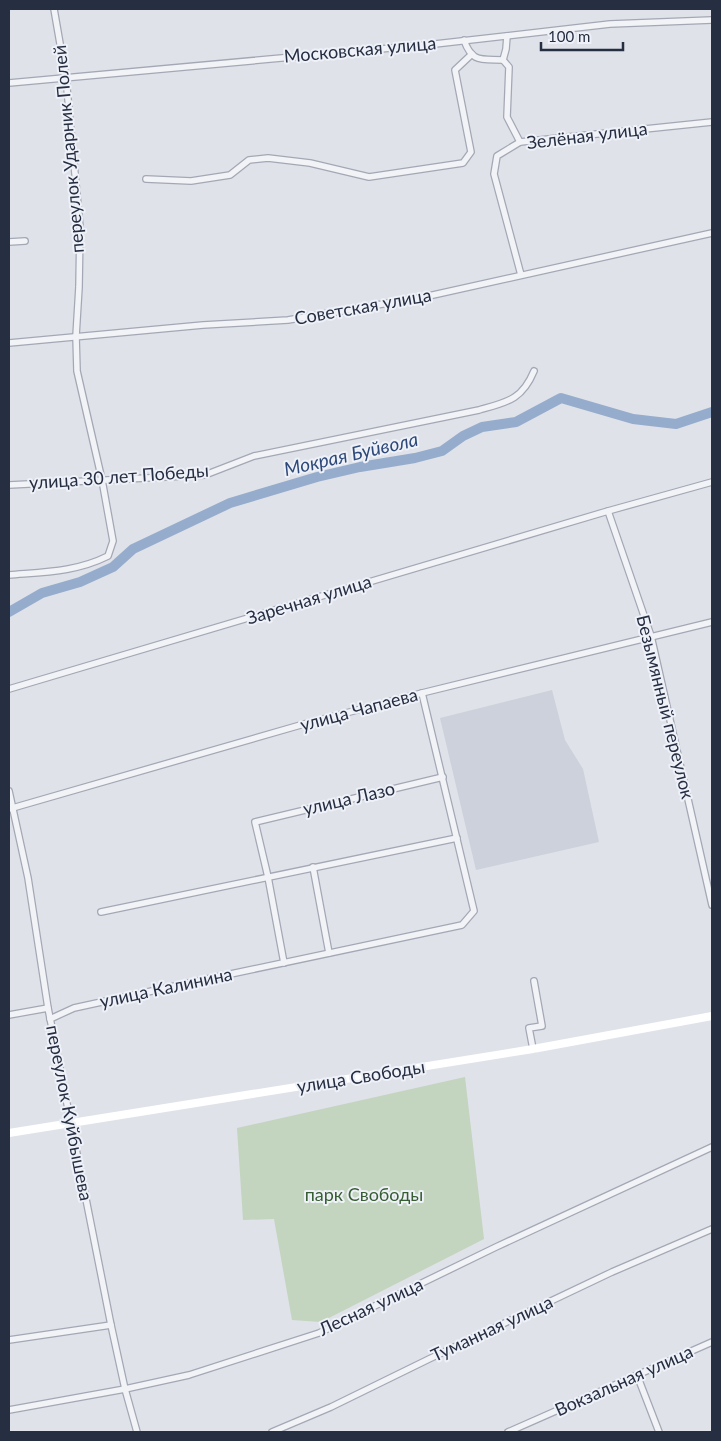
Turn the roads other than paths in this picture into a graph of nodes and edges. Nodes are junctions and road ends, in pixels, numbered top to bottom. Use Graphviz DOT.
graph roads {
  1 [pos="54,9"];
  2 [pos="712,20"];
  3 [pos="507,36"];
  4 [pos="464,40"];
  5 [pos="472,54"];
  6 [pos="502,60"];
  7 [pos="66,78"];
  8 [pos="9,83"];
  9 [pos="712,122"];
  10 [pos="520,142"];
  11 [pos="146,180"];
  12 [pos="712,233"];
  13 [pos="25,241"];
  14 [pos="9,242"];
  15 [pos="521,275"];
  16 [pos="76,336"];
  17 [pos="9,343"];
  18 [pos="534,371"];
  19 [pos="102,480"];
  20 [pos="712,482"];
  21 [pos="9,484"];
  22 [pos="608,511"];
  23 [pos="9,575"];
  24 [pos="712,622"];
  25 [pos="651,636"];
  26 [pos="9,689"];
  27 [pos="422,693"];
  28 [pos="443,776"];
  29 [pos="9,792"];
  30 [pos="11,809"];
  31 [pos="457,838"];
  32 [pos="313,867"];
  33 [pos="268,877"];
  34 [pos="712,905"];
  35 [pos="101,912"];
  36 [pos="329,953"];
  37 [pos="284,963"];
  38 [pos="534,981"];
  39 [pos="48,1008"];
  40 [pos="9,1015"];
  41 [pos="712,1016"];
  42 [pos="50,1019"];
  43 [pos="533,1049"];
  44 [pos="70,1123"];
  45 [pos="9,1133"];
  46 [pos="712,1146"];
  47 [pos="712,1229"];
  48 [pos="111,1325"];
  49 [pos="9,1340"];
  50 [pos="712,1342"];
  51 [pos="637,1375"];
  52 [pos="125,1389"];
  53 [pos="9,1410"];
  54 [pos="137,1432"];
  55 [pos="272,1432"];
  56 [pos="508,1432"];
  57 [pos="659,1432"];
  1 -- 7 [label="street, переулок Ударник Полей"];
  2 -- 3 [label="street, Московская улица"];
  3 -- 4 [label="street, Московская улица"];
  3 -- 6 [label="street"];
  4 -- 5 [label="street"];
  4 -- 7 [label="street, Московская улица"];
  5 -- 6 [label="street"];
  5 -- 11 [label="street"];
  6 -- 10 [label="street"];
  7 -- 8 [label="street, Московская улица"];
  7 -- 16 [label="street, переулок Ударник Полей"];
  9 -- 10 [label="street, Зелёная улица"];
  10 -- 15 [label="street, Зелёная улица"];
  12 -- 15 [label="street, Советская улица"];
  13 -- 14 [label="street"];
  15 -- 16 [label="street, Советская улица"];
  16 -- 17 [label="street, Советская улица"];
  16 -- 19 [label="street, переулок Ударник Полей"];
  18 -- 19 [label="street, улица 30 лет Победы"];
  19 -- 21 [label="street, улица 30 лет Победы"];
  19 -- 23 [label="street, переулок Ударник Полей"];
  20 -- 22 [label="street, Заречная улица"];
  22 -- 25 [label="street, Безымянный переулок"];
  22 -- 26 [label="street, Заречная улица"];
  24 -- 25 [label="street, улица Чапаева"];
  25 -- 27 [label="street, улица Чапаева"];
  25 -- 34 [label="street, Безымянный переулок"];
  27 -- 28 [label="street"];
  27 -- 30 [label="street, улица Чапаева"];
  28 -- 31 [label="street"];
  28 -- 33 [label="street, улица Лазо"];
  29 -- 30 [label="street, переулок Куйбышева"];
  30 -- 39 [label="street, переулок Куйбышева"];
  31 -- 32 [label="street"];
  31 -- 36 [label="street, улица Калинина"];
  32 -- 33 [label="street"];
  32 -- 36 [label="street"];
  33 -- 35 [label="street"];
  33 -- 37 [label="street"];
  36 -- 37 [label="street, улица Калинина"];
  37 -- 42 [label="street, улица Калинина"];
  38 -- 43 [label="street"];
  39 -- 40 [label="street"];
  39 -- 42 [label="street, переулок Куйбышева"];
  41 -- 43 [label="main road, улица Свободы"];
  42 -- 44 [label="street, переулок Куйбышева"];
  43 -- 44 [label="main road, улица Свободы"];
  44 -- 45 [label="main road, улица Свободы"];
  44 -- 48 [label="street, переулок Куйбышева"];
  46 -- 52 [label="street, Лесная улица"];
  47 -- 55 [label="street, Туманная улица"];
  48 -- 49 [label="street"];
  48 -- 52 [label="street, переулок Куйбышева"];
  50 -- 51 [label="street, Вокзальная улица"];
  51 -- 56 [label="street, Вокзальная улица"];
  51 -- 57 [label="street"];
  52 -- 53 [label="street, Лесная улица"];
  52 -- 54 [label="street, переулок Куйбышева"];
}
